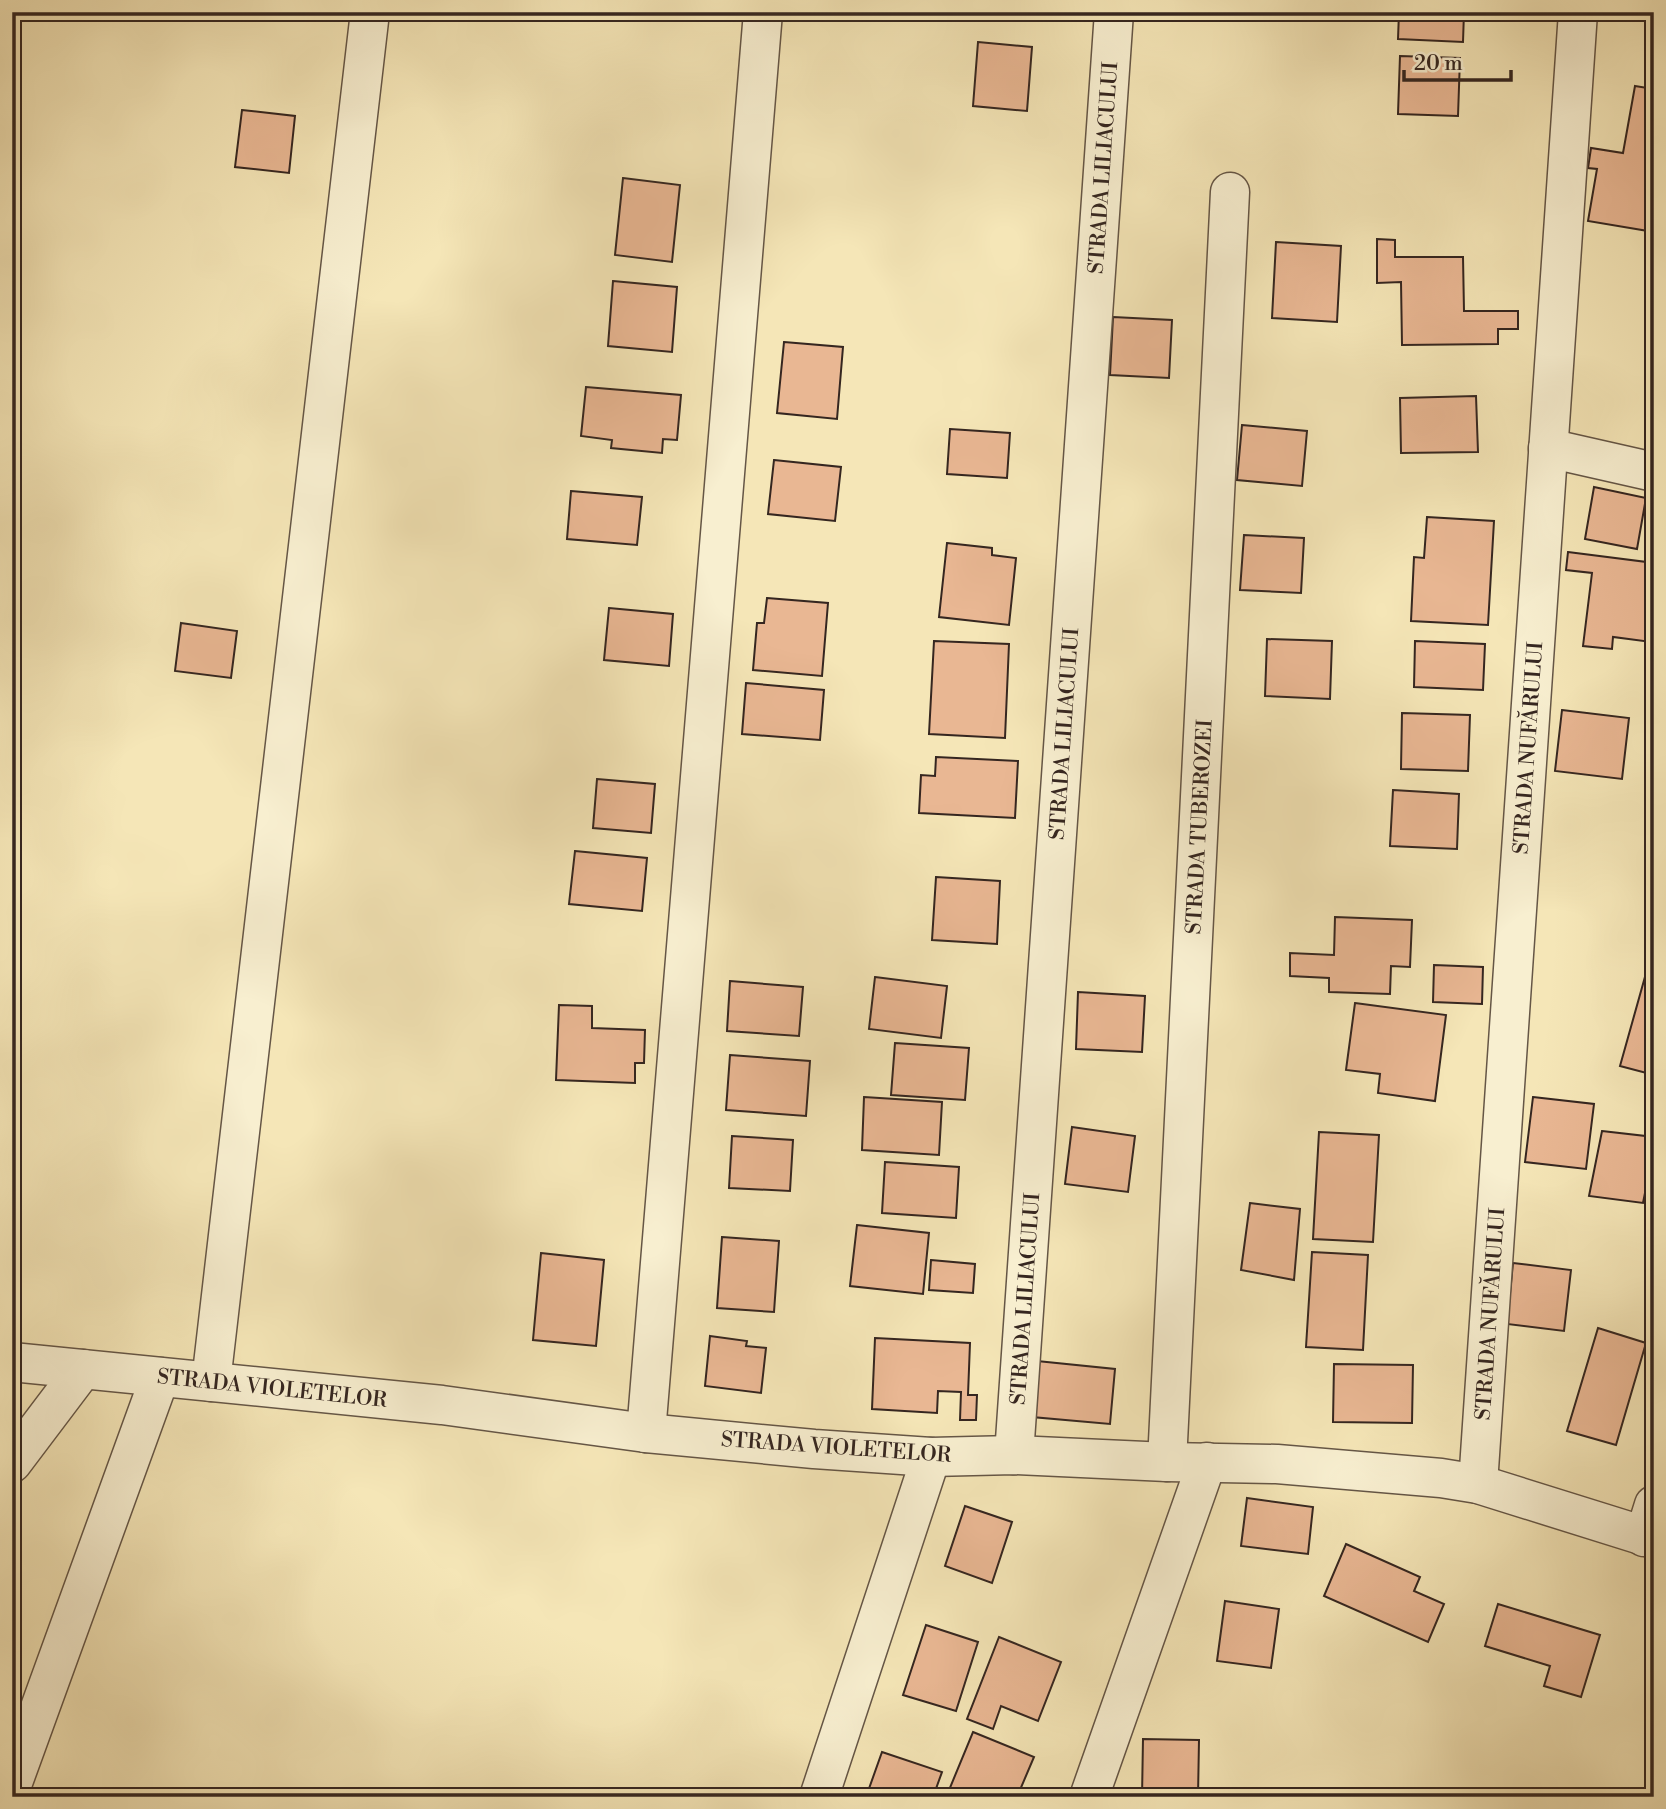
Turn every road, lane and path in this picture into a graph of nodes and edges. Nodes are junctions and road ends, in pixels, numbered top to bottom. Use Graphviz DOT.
graph roads {
  1 [pos="370,12"];
  2 [pos="763,12"];
  3 [pos="1114,12"];
  4 [pos="1578,12"];
  5 [pos="1230,192"];
  6 [pos="1548,448"];
  7 [pos="1654,472"];
  8 [pos="12,1362"];
  9 [pos="83,1369"];
  10 [pos="160,1377"];
  11 [pos="211,1382"];
  12 [pos="646,1433"];
  13 [pos="1014,1455"];
  14 [pos="931,1457"];
  15 [pos="1167,1462"];
  16 [pos="1207,1462"];
  17 [pos="12,1463"];
  18 [pos="1478,1485"];
  19 [pos="1650,1527"];
  20 [pos="12,1785"];
  21 [pos="819,1797"];
  22 [pos="1089,1797"];
  1 -- 11 [label="street"];
  2 -- 12 [label="street"];
  3 -- 13 [label="street, STRADA LILIACULUI"];
  4 -- 6 [label="street, STRADA NUFĂRULUI"];
  5 -- 15 [label="street, STRADA TUBEROZEI"];
  6 -- 7 [label="street"];
  6 -- 18 [label="street, STRADA NUFĂRULUI"];
  8 -- 9 [label="street, STRADA VIOLETELOR"];
  9 -- 10 [label="street, STRADA VIOLETELOR"];
  9 -- 17 [label="street"];
  10 -- 11 [label="street, STRADA VIOLETELOR"];
  10 -- 20 [label="street"];
  11 -- 12 [label="street, STRADA VIOLETELOR"];
  12 -- 14 [label="street, STRADA VIOLETELOR"];
  13 -- 14 [label="street, STRADA VIOLETELOR"];
  13 -- 15 [label="street, STRADA VIOLETELOR"];
  14 -- 21 [label="street"];
  15 -- 16 [label="street, STRADA VIOLETELOR"];
  16 -- 18 [label="street, STRADA VIOLETELOR"];
  16 -- 22 [label="street"];
  18 -- 19 [label="street, STRADA VIOLETELOR"];
}
